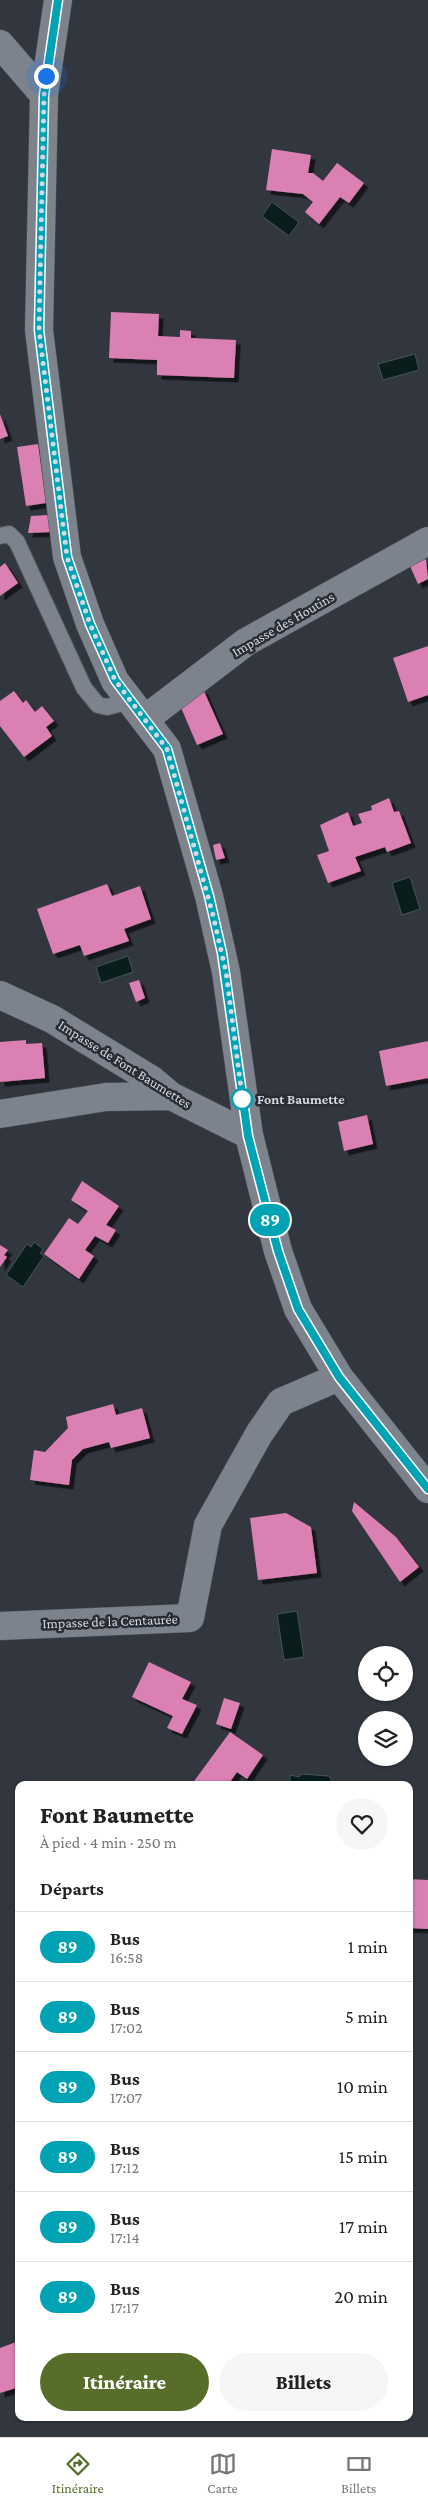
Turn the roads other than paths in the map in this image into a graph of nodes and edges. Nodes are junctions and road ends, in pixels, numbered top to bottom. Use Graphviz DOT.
graph roads {
  1 [pos="58,0"];
  2 [pos="0,44"];
  3 [pos="44,95"];
  4 [pos="0,536"];
  5 [pos="428,541"];
  6 [pos="138,710"];
  7 [pos="0,995"];
  8 [pos="171,1096"];
  9 [pos="0,1114"];
  10 [pos="248,1136"];
  11 [pos="339,1377"];
  12 [pos="428,1489"];
  13 [pos="0,1626"];
  1 -- 3 [label="street"];
  2 -- 3 [label="street"];
  3 -- 6 [label="street"];
  4 -- 6 [label="lane"];
  5 -- 6 [label="street, Impasse des Houtins"];
  6 -- 10 [label="street"];
  7 -- 8 [label="street, Impasse de Font Baumettes"];
  8 -- 9 [label="street"];
  8 -- 10 [label="street, Impasse de Font Baumettes"];
  10 -- 11 [label="street"];
  11 -- 12 [label="street"];
  11 -- 13 [label="street, Impasse de la Centaurée"];
}
